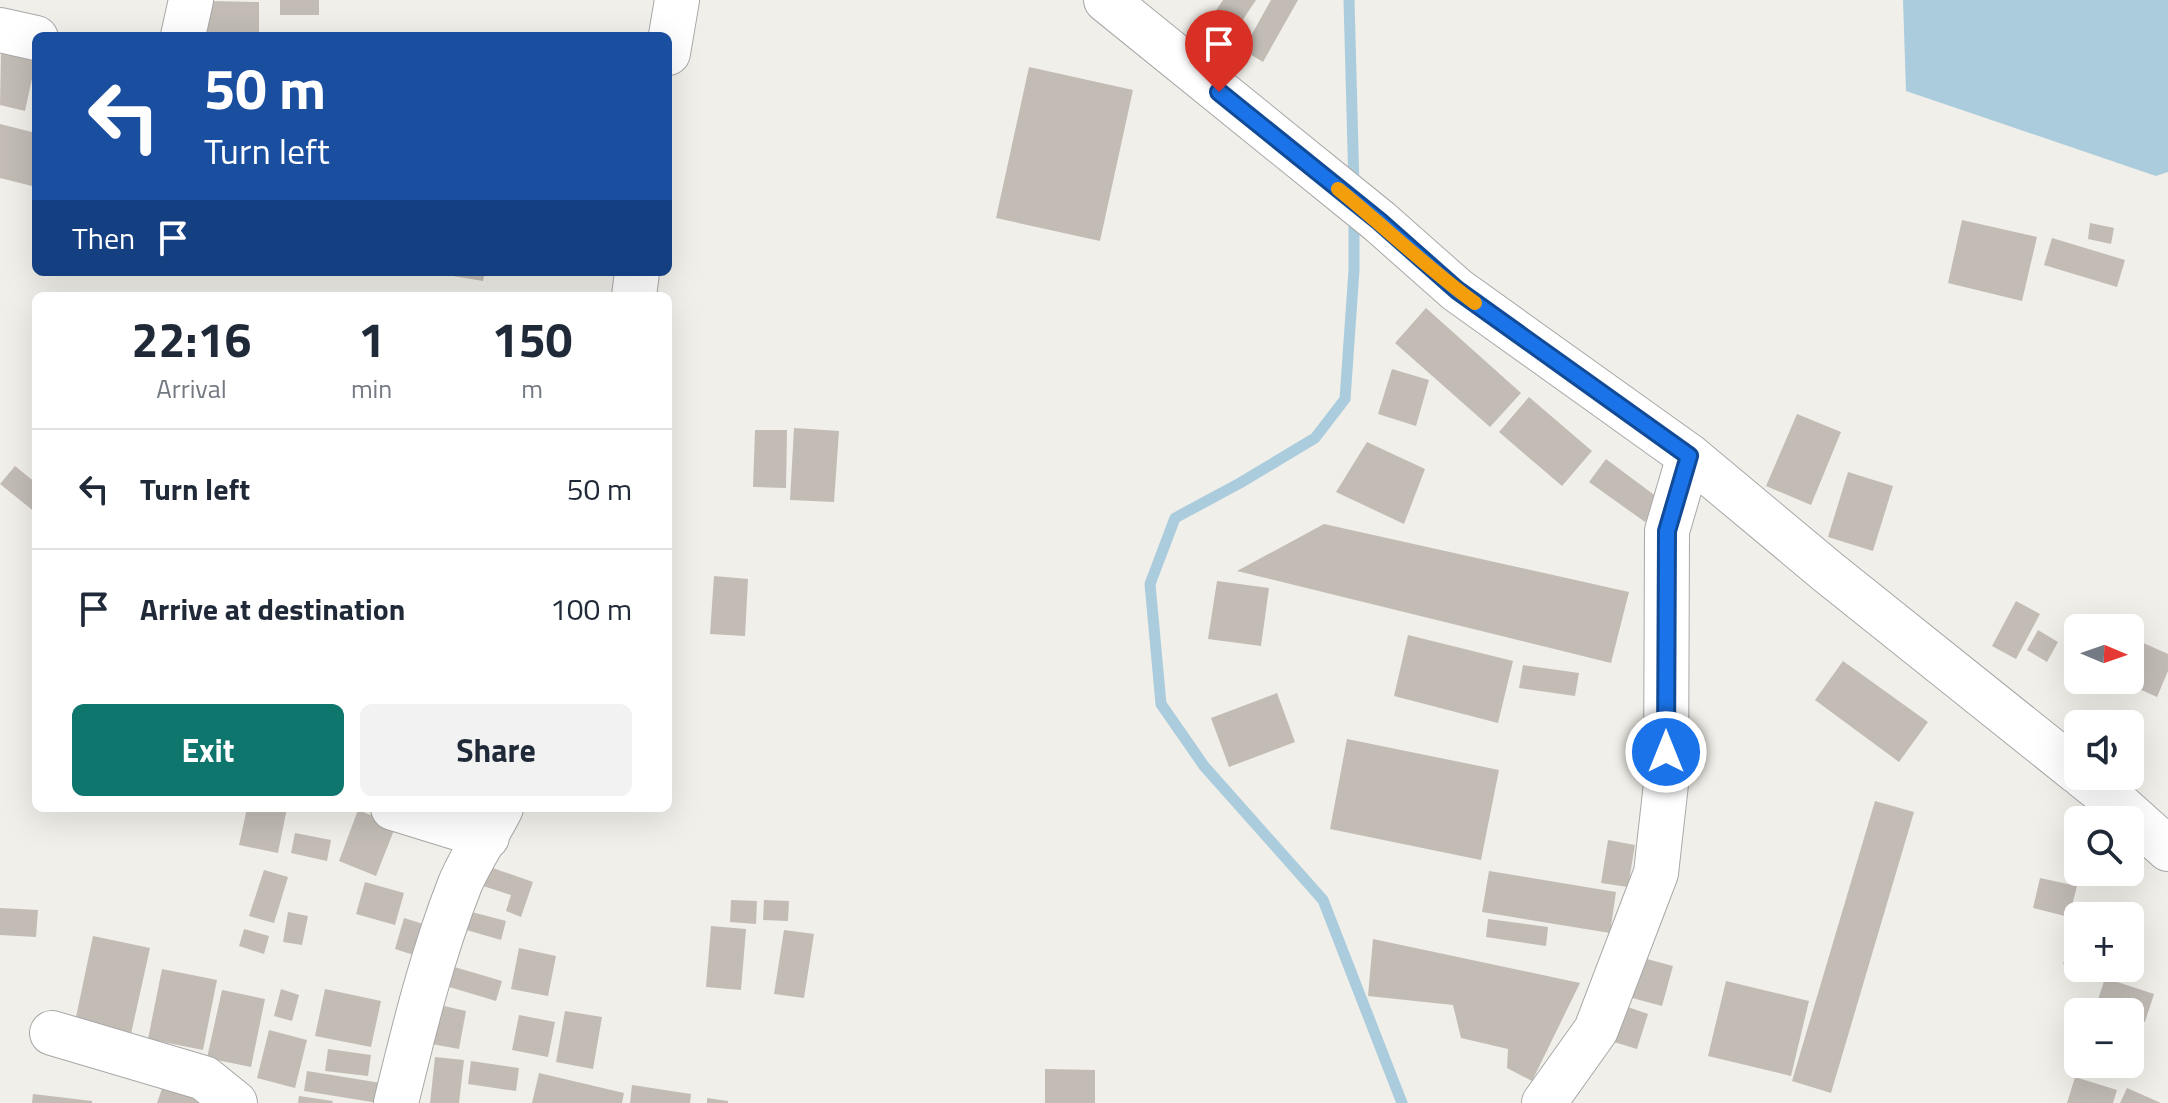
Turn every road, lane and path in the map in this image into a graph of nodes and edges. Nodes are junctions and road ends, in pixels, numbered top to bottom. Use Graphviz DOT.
graph roads {
  1 [pos="191,0"];
  2 [pos="677,0"];
  3 [pos="1106,0"];
  4 [pos="0,30"];
  5 [pos="184,32"];
  6 [pos="672,32"];
  7 [pos="32,37"];
  8 [pos="1689,456"];
  9 [pos="2064,761"];
  10 [pos="2101,790"];
  11 [pos="422,812"];
  12 [pos="494,822"];
  13 [pos="2168,849"];
  14 [pos="52,1033"];
  15 [pos="235,1103"];
  16 [pos="396,1103"];
  17 [pos="1544,1103"];
  1 -- 5 [label="street"];
  2 -- 6 [label="street"];
  3 -- 8 [label="street"];
  4 -- 7 [label="street"];
  8 -- 9 [label="street"];
  8 -- 17 [label="street"];
  10 -- 13 [label="street"];
  11 -- 12 [label="street"];
  12 -- 16 [label="street"];
  14 -- 15 [label="street"];
}
